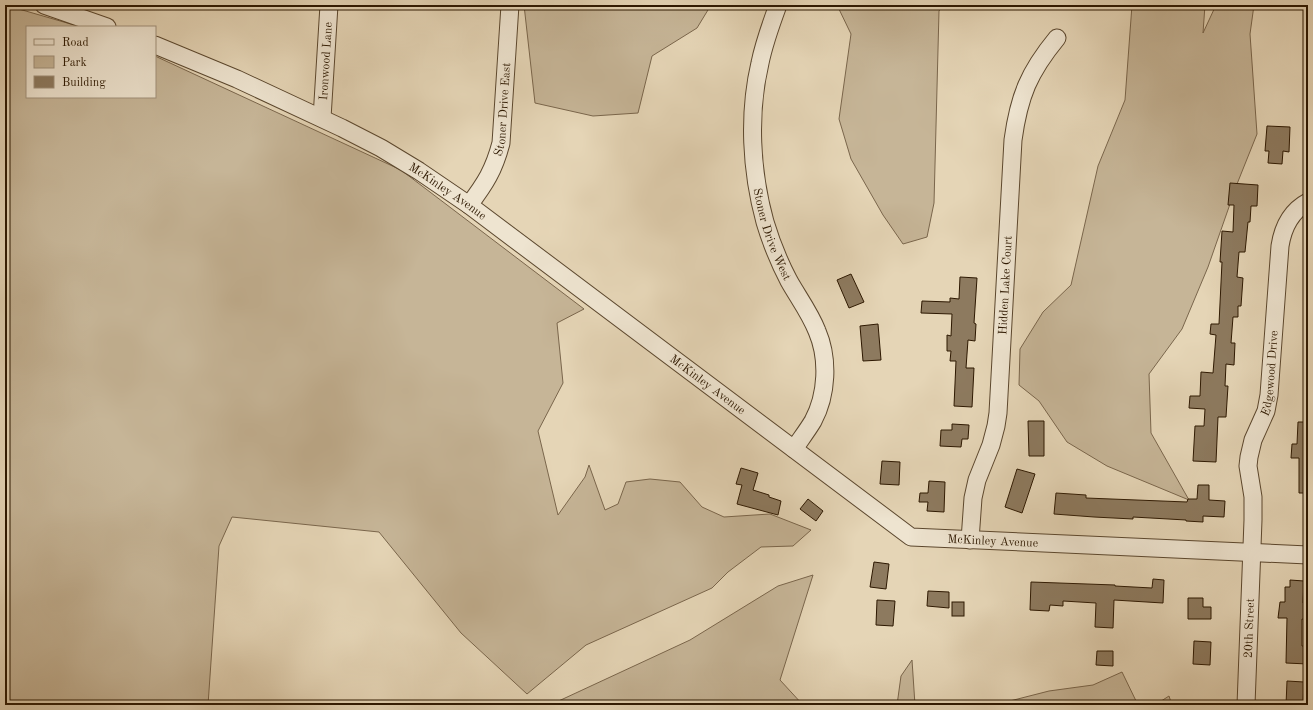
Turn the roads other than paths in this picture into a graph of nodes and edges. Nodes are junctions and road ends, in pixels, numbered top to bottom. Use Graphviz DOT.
graph roads {
  1 [pos="44,5"];
  2 [pos="329,5"];
  3 [pos="510,5"];
  4 [pos="778,5"];
  5 [pos="105,26"];
  6 [pos="1057,38"];
  7 [pos="156,45"];
  8 [pos="322,118"];
  9 [pos="1308,202"];
  10 [pos="469,205"];
  11 [pos="794,449"];
  12 [pos="970,540"];
  13 [pos="1252,552"];
  14 [pos="1308,554"];
  15 [pos="1246,705"];
  1 -- 5 [label="street"];
  2 -- 8 [label="street, Ironwood Lane"];
  3 -- 10 [label="street, Stoner Drive East"];
  4 -- 11 [label="street, Stoner Drive West"];
  6 -- 12 [label="street, Hidden Lake Court"];
  7 -- 8 [label="street, McKinley Avenue"];
  8 -- 10 [label="street, McKinley Avenue"];
  9 -- 13 [label="street, Edgewood Drive"];
  10 -- 11 [label="street, McKinley Avenue"];
  11 -- 12 [label="street, McKinley Avenue"];
  12 -- 13 [label="street, McKinley Avenue"];
  13 -- 14 [label="street, McKinley Avenue"];
  13 -- 15 [label="street, 20th Street"];
}
